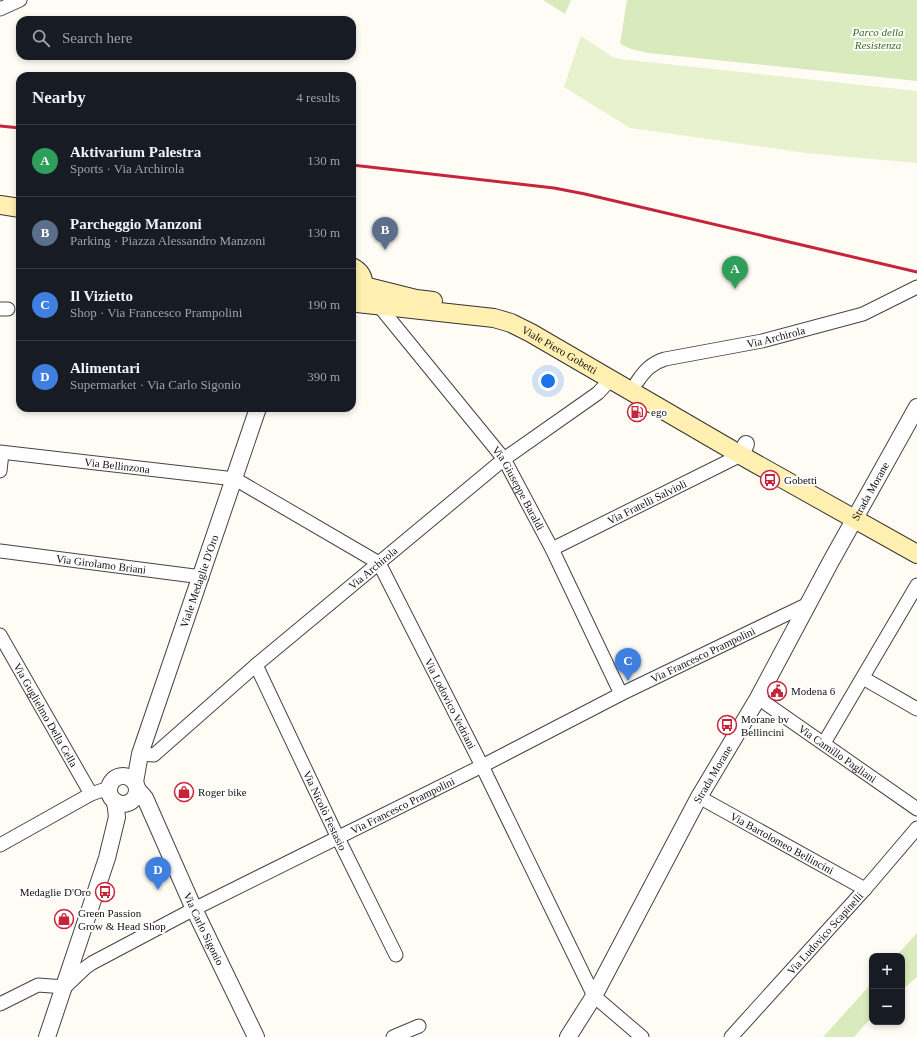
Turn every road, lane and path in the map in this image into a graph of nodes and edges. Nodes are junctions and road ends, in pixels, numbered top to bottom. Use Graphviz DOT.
graph roads {
  1 [pos="20,0"];
  2 [pos="0,9"];
  3 [pos="0,205"];
  4 [pos="16,207"];
  5 [pos="356,270"];
  6 [pos="364,286"];
  7 [pos="917,287"];
  8 [pos="356,304"];
  9 [pos="356,305"];
  10 [pos="379,306"];
  11 [pos="610,380"];
  12 [pos="637,382"];
  13 [pos="917,407"];
  14 [pos="257,412"];
  15 [pos="744,450"];
  16 [pos="1,453"];
  17 [pos="504,459"];
  18 [pos="0,470"];
  19 [pos="235,479"];
  20 [pos="858,515"];
  21 [pos="917,541"];
  22 [pos="552,548"];
  23 [pos="0,552"];
  24 [pos="917,554"];
  25 [pos="379,563"];
  26 [pos="202,577"];
  27 [pos="917,585"];
  28 [pos="810,603"];
  29 [pos="0,635"];
  30 [pos="256,665"];
  31 [pos="863,678"];
  32 [pos="621,694"];
  33 [pos="758,698"];
  34 [pos="917,709"];
  35 [pos="824,743"];
  36 [pos="140,754"];
  37 [pos="482,766"];
  38 [pos="91,794"];
  39 [pos="124,795"];
  40 [pos="699,797"];
  41 [pos="917,809"];
  42 [pos="917,828"];
  43 [pos="338,838"];
  44 [pos="0,845"];
  45 [pos="865,888"];
  46 [pos="194,909"];
  47 [pos="396,955"];
  48 [pos="65,986"];
  49 [pos="594,996"];
  50 [pos="0,1004"];
  51 [pos="419,1026"];
  52 [pos="47,1037"];
  53 [pos="256,1037"];
  54 [pos="393,1037"];
  55 [pos="568,1037"];
  56 [pos="642,1037"];
  57 [pos="731,1037"];
  1 -- 2 [label="street"];
  3 -- 4 [label="main road"];
  5 -- 6 [label="main road"];
  6 -- 8 [label="main road"];
  6 -- 12 [label="main road, Viale Piero Gobetti"];
  7 -- 12 [label="street, Via Archirola"];
  9 -- 10 [label="main road, Viale Piero Gobetti"];
  10 -- 11 [label="main road, Viale Piero Gobetti"];
  10 -- 17 [label="street, Via Giuseppe Baraldi"];
  11 -- 15 [label="main road, Viale Piero Gobetti"];
  11 -- 17 [label="street, Via Archirola"];
  12 -- 15 [label="main road, Viale Piero Gobetti"];
  13 -- 20 [label="street, Strada Morane"];
  14 -- 19 [label="street, Viale Medaglie D'Oro"];
  15 -- 20 [label="main road, Viale Piero Gobetti"];
  15 -- 22 [label="street, Via Fratelli Salvioli"];
  16 -- 18 [label="street"];
  16 -- 19 [label="street, Via Bellinzona"];
  17 -- 22 [label="street, Via Giuseppe Baraldi"];
  17 -- 25 [label="street, Via Archirola"];
  19 -- 25 [label="street"];
  19 -- 26 [label="street, Viale Medaglie D'Oro"];
  20 -- 21 [label="main road"];
  20 -- 24 [label="main road"];
  20 -- 28 [label="street, Strada Morane"];
  22 -- 32 [label="street, Via Giuseppe Baraldi"];
  23 -- 26 [label="street, Via Girolamo Briani"];
  25 -- 30 [label="street, Via Archirola"];
  25 -- 37 [label="street, Via Lodovico Vedriani"];
  26 -- 36 [label="street, Viale Medaglie D'Oro"];
  27 -- 31 [label="street"];
  28 -- 32 [label="street, Via Francesco Prampolini"];
  28 -- 33 [label="street, Strada Morane"];
  29 -- 38 [label="street, Via Guglielmo Della Cella"];
  30 -- 36 [label="street, Via Archirola"];
  30 -- 43 [label="street, Via Nicolò Festasio"];
  31 -- 34 [label="street"];
  31 -- 35 [label="street"];
  32 -- 37 [label="street, Via Francesco Prampolini"];
  33 -- 35 [label="street, Via Camillo Pagliani"];
  33 -- 40 [label="street, Strada Morane"];
  35 -- 41 [label="street, Via Camillo Pagliani"];
  36 -- 39 [label="street, Viale Medaglie D'Oro"];
  37 -- 43 [label="street, Via Francesco Prampolini"];
  37 -- 49 [label="street, Via Lodovico Vedriani"];
  38 -- 39 [label="street"];
  38 -- 44 [label="street"];
  39 -- 46 [label="street, Via Carlo Sigonio"];
  39 -- 48 [label="street, Viale Medaglie D'Oro"];
  40 -- 45 [label="street, Via Bartolomeo Bellincini"];
  40 -- 49 [label="street, Strada Morane"];
  42 -- 45 [label="street, Via Ludovico Scapinelli"];
  43 -- 46 [label="street, Via Francesco Prampolini"];
  43 -- 47 [label="street, Via Nicolò Festasio"];
  45 -- 57 [label="street, Via Ludovico Scapinelli"];
  46 -- 48 [label="street, Via Francesco Prampolini"];
  46 -- 53 [label="street, Via Carlo Sigonio"];
  48 -- 50 [label="street"];
  48 -- 52 [label="street, Viale Medaglie D'Oro"];
  49 -- 55 [label="street, Strada Morane"];
  49 -- 56 [label="street"];
  51 -- 54 [label="street"];
}
